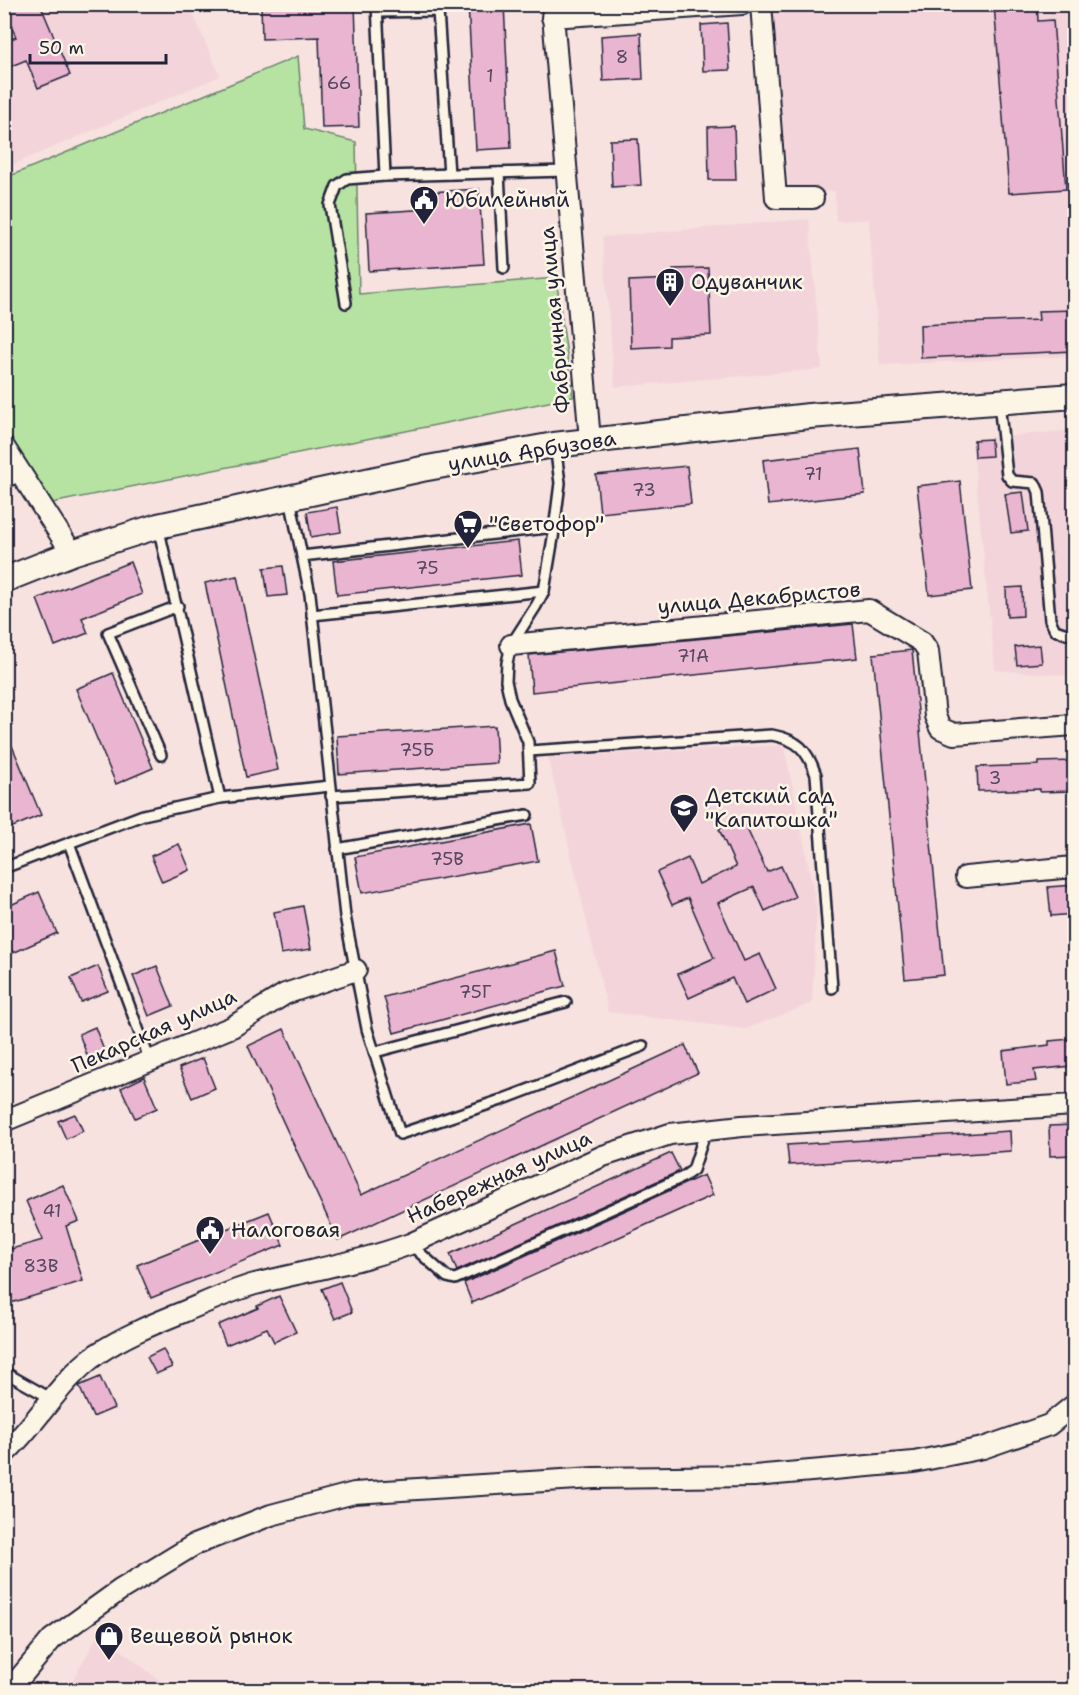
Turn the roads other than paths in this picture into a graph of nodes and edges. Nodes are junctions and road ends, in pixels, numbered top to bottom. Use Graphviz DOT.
graph roads {
  1 [pos="742,4"];
  2 [pos="761,4"];
  3 [pos="378,8"];
  4 [pos="552,11"];
  5 [pos="566,171"];
  6 [pos="499,173"];
  7 [pos="449,174"];
  8 [pos="385,176"];
  9 [pos="813,198"];
  10 [pos="504,268"];
  11 [pos="346,303"];
  12 [pos="1074,396"];
  13 [pos="999,403"];
  14 [pos="590,440"];
  15 [pos="554,445"];
  16 [pos="4,447"];
  17 [pos="14,479"];
  18 [pos="290,497"];
  19 [pos="158,526"];
  20 [pos="555,527"];
  21 [pos="72,553"];
  22 [pos="302,556"];
  23 [pos="4,580"];
  24 [pos="544,591"];
  25 [pos="177,606"];
  26 [pos="312,615"];
  27 [pos="1074,634"];
  28 [pos="511,645"];
  29 [pos="1074,725"];
  30 [pos="529,751"];
  31 [pos="160,755"];
  32 [pos="331,791"];
  33 [pos="220,798"];
  34 [pos="527,815"];
  35 [pos="69,843"];
  36 [pos="337,849"];
  37 [pos="1074,867"];
  38 [pos="4,868"];
  39 [pos="966,877"];
  40 [pos="356,970"];
  41 [pos="832,988"];
  42 [pos="566,1002"];
  43 [pos="643,1046"];
  44 [pos="375,1052"];
  45 [pos="150,1061"];
  46 [pos="1074,1105"];
  47 [pos="4,1121"];
  48 [pos="706,1130"];
  49 [pos="410,1244"];
  50 [pos="4,1372"];
  51 [pos="52,1399"];
  52 [pos="1074,1405"];
  53 [pos="4,1454"];
  54 [pos="13,1690"];
  1 -- 4 [label="street, Фабричная улица"];
  2 -- 9 [label="street"];
  3 -- 7 [label="lane"];
  3 -- 8 [label="lane"];
  4 -- 5 [label="street, Фабричная улица"];
  5 -- 6 [label="lane"];
  5 -- 14 [label="street, Фабричная улица"];
  6 -- 7 [label="lane"];
  6 -- 10 [label="lane"];
  7 -- 8 [label="lane"];
  8 -- 11 [label="lane"];
  12 -- 13 [label="street, улица Арбузова"];
  13 -- 14 [label="street, улица Арбузова"];
  13 -- 27 [label="lane"];
  14 -- 15 [label="street, улица Арбузова"];
  15 -- 18 [label="street, улица Арбузова"];
  15 -- 20 [label="lane"];
  16 -- 17 [label="street"];
  17 -- 21 [label="street"];
  18 -- 19 [label="street, улица Арбузова"];
  18 -- 22 [label="lane"];
  19 -- 21 [label="street, улица Арбузова"];
  19 -- 25 [label="lane"];
  20 -- 22 [label="lane"];
  20 -- 24 [label="lane"];
  21 -- 23 [label="street, улица Арбузова"];
  22 -- 26 [label="lane"];
  24 -- 26 [label="lane"];
  24 -- 28 [label="lane"];
  25 -- 31 [label="lane"];
  25 -- 33 [label="lane"];
  26 -- 32 [label="lane"];
  28 -- 29 [label="street, улица Декабристов"];
  28 -- 30 [label="lane"];
  30 -- 32 [label="lane"];
  30 -- 41 [label="lane"];
  32 -- 33 [label="lane"];
  32 -- 36 [label="lane"];
  33 -- 35 [label="lane"];
  34 -- 36 [label="lane"];
  35 -- 38 [label="lane"];
  35 -- 45 [label="lane"];
  36 -- 40 [label="lane"];
  37 -- 39 [label="street"];
  40 -- 44 [label="lane"];
  40 -- 45 [label="street, Пекарская улица"];
  42 -- 44 [label="lane"];
  43 -- 44 [label="lane"];
  45 -- 47 [label="street, Пекарская улица"];
  46 -- 48 [label="street, Набережная улица"];
  48 -- 49 [label="street, Набережная улица"];
  48 -- 49 [label="lane"];
  49 -- 51 [label="street, Набережная улица"];
  50 -- 51 [label="lane"];
  51 -- 53 [label="street, Набережная улица"];
  52 -- 54 [label="street"];
}
